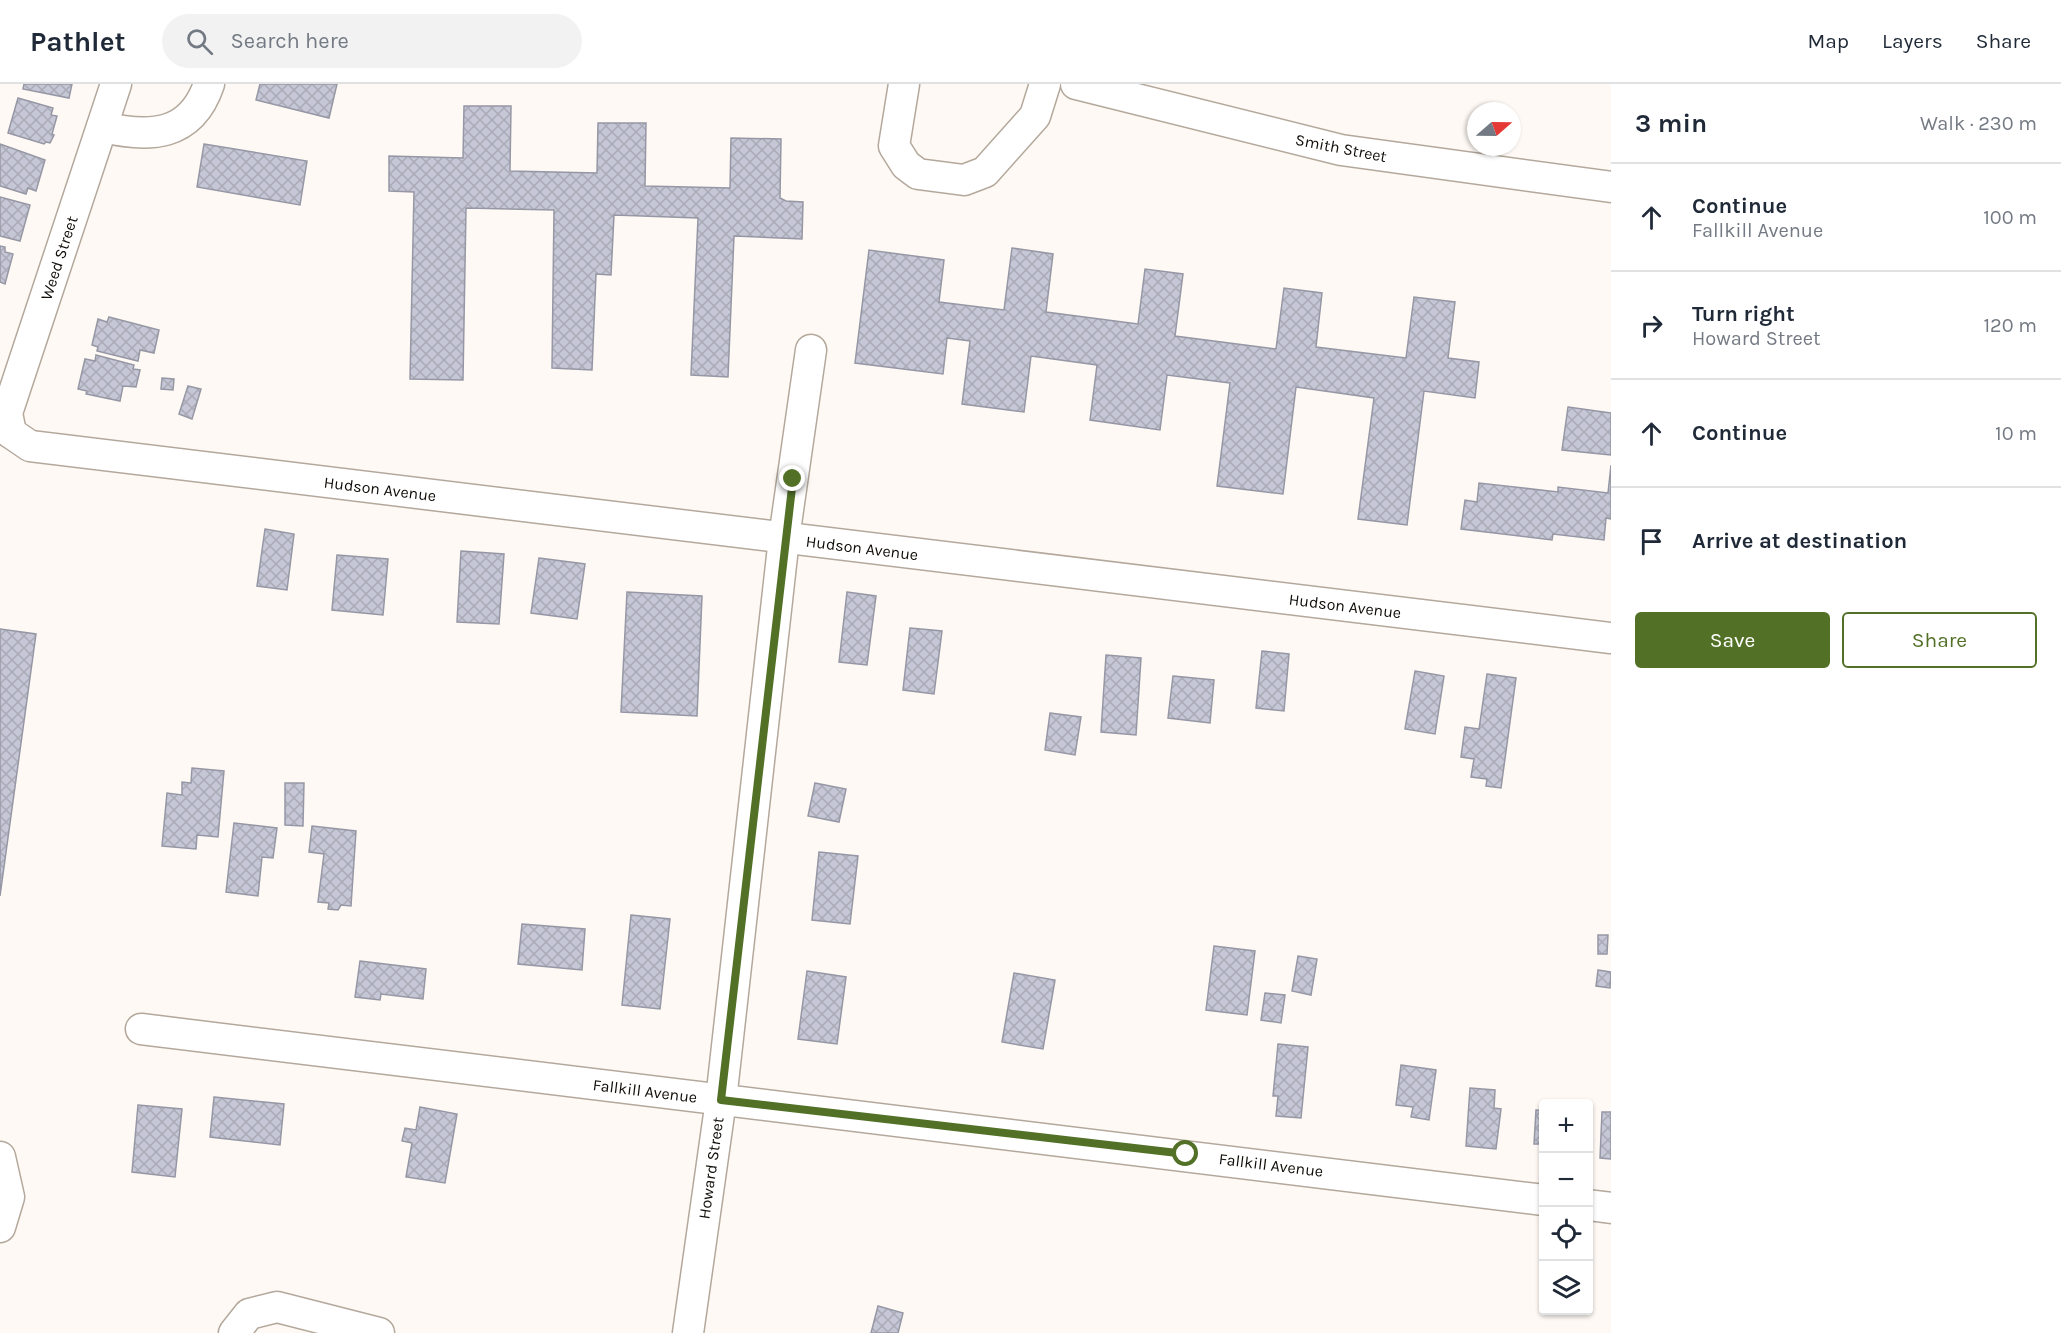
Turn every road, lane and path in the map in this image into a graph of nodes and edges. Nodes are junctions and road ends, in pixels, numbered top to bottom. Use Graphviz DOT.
graph roads {
  1 [pos="116,84"];
  2 [pos="209,84"];
  3 [pos="904,84"];
  4 [pos="1045,84"];
  5 [pos="1076,84"];
  6 [pos="102,127"];
  7 [pos="1611,187"];
  8 [pos="811,350"];
  9 [pos="5,433"];
  10 [pos="784,538"];
  11 [pos="1611,638"];
  12 [pos="141,1029"];
  13 [pos="721,1100"];
  14 [pos="0,1157"];
  15 [pos="1539,1199"];
  16 [pos="1593,1206"];
  17 [pos="1611,1208"];
  18 [pos="0,1227"];
  19 [pos="234,1333"];
  20 [pos="379,1333"];
  21 [pos="688,1333"];
  1 -- 6 [label="street, Weed Street"];
  2 -- 6 [label="street"];
  3 -- 4 [label="street"];
  5 -- 7 [label="street, Smith Street"];
  6 -- 9 [label="street, Weed Street"];
  8 -- 10 [label="street, Howard Street"];
  9 -- 10 [label="street, Hudson Avenue"];
  10 -- 11 [label="street, Hudson Avenue"];
  10 -- 13 [label="street, Howard Street"];
  12 -- 13 [label="street, Fallkill Avenue"];
  13 -- 15 [label="street, Fallkill Avenue"];
  13 -- 21 [label="street, Howard Street"];
  14 -- 18 [label="street"];
  16 -- 17 [label="street"];
  19 -- 20 [label="street"];
}
